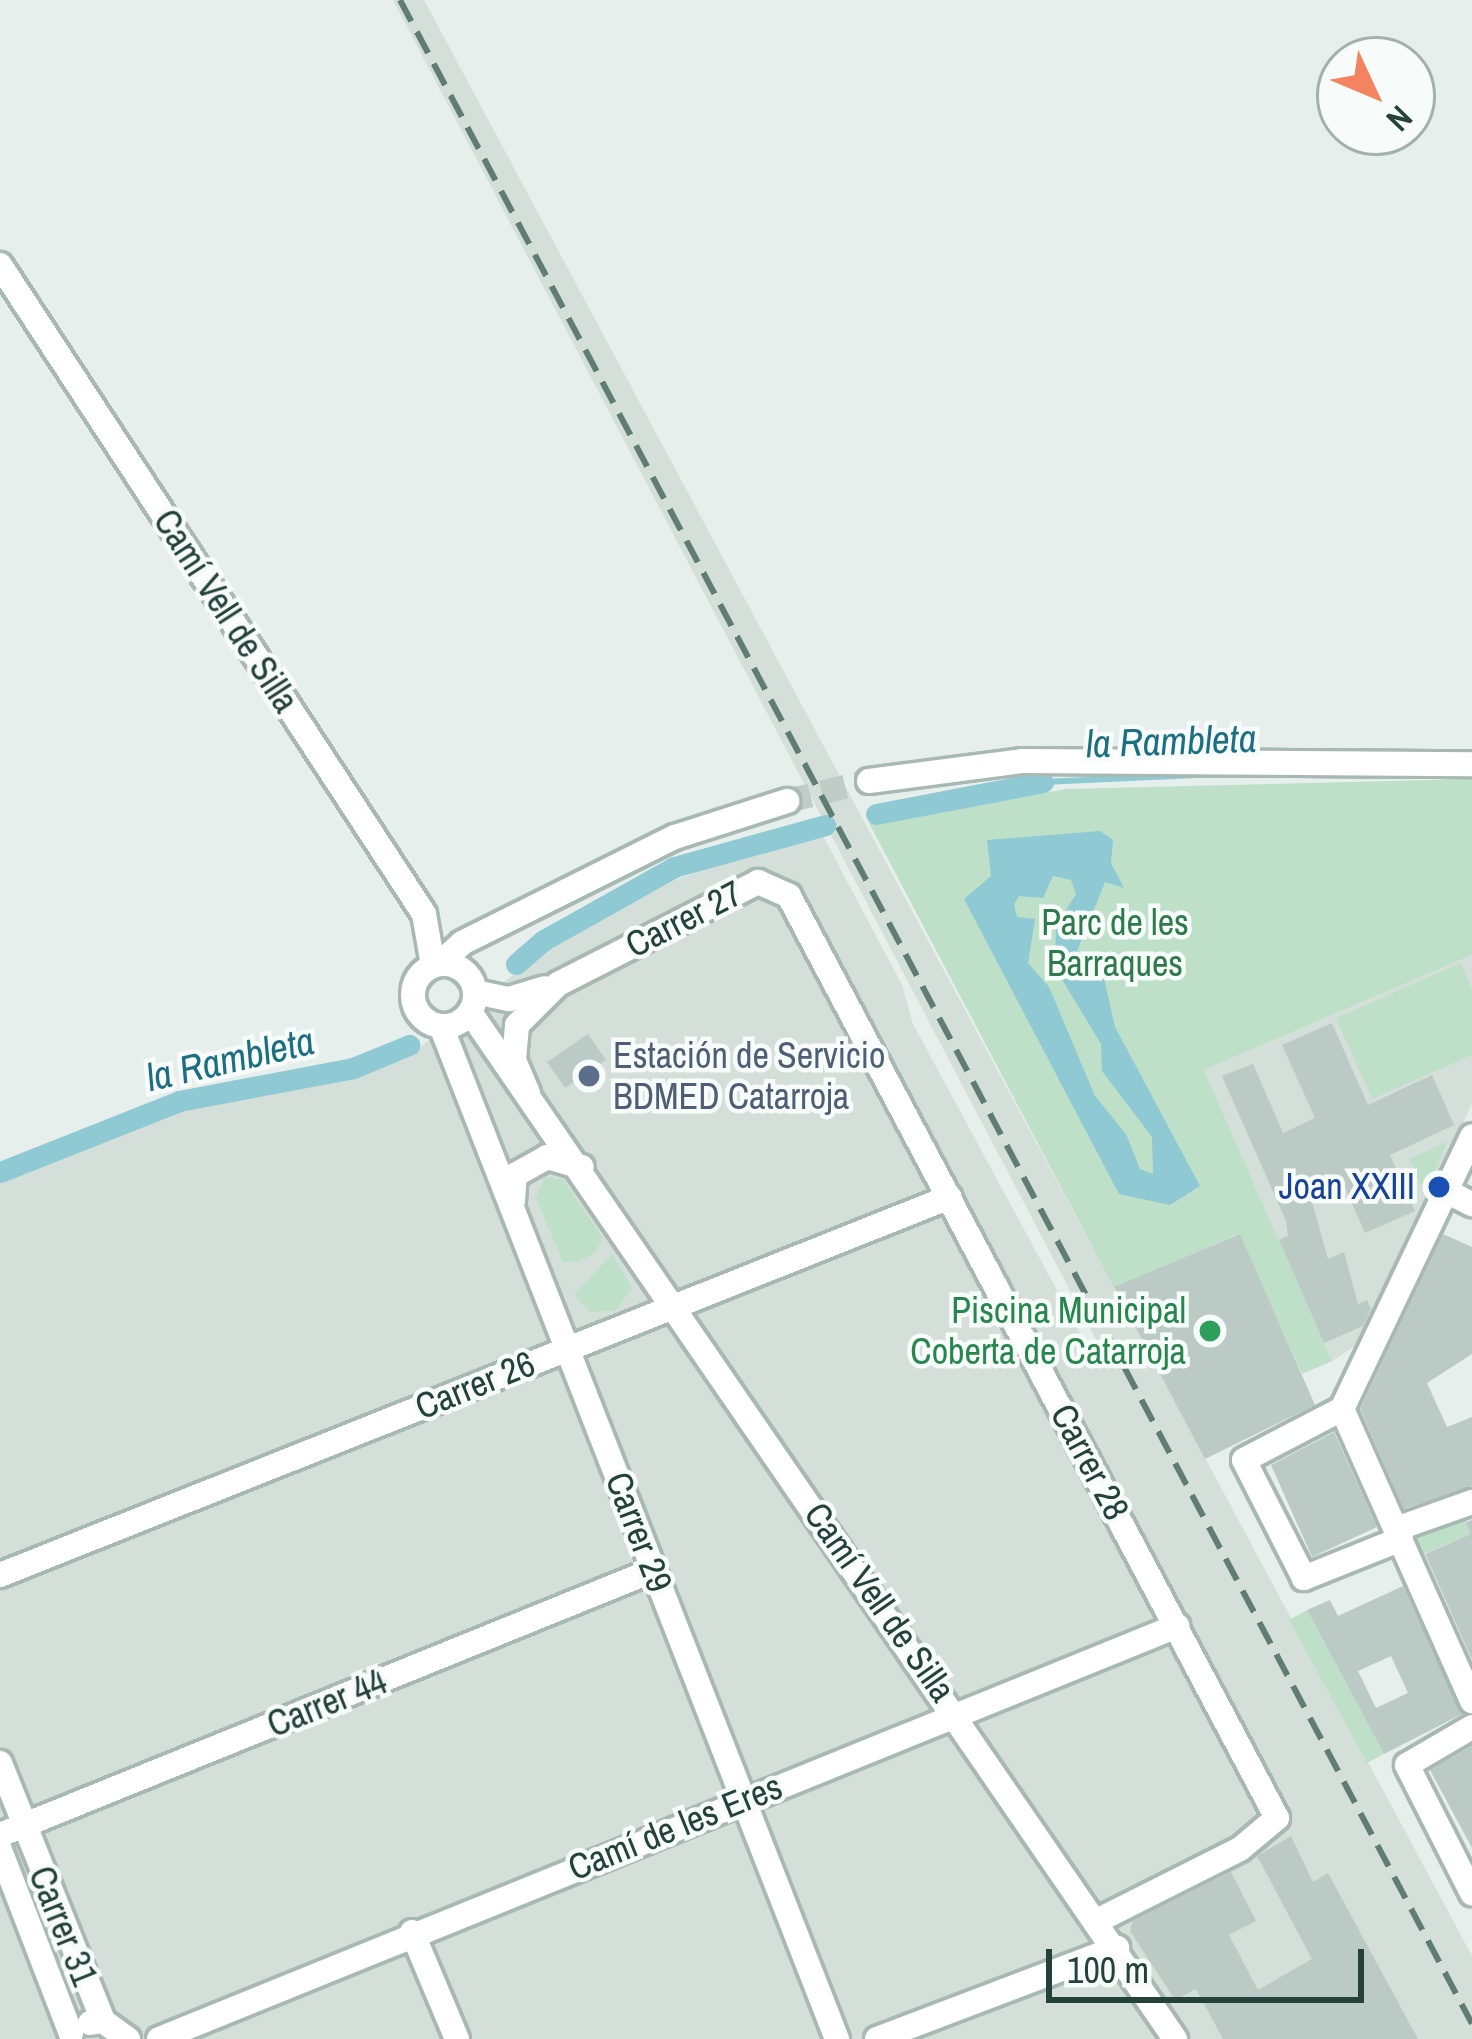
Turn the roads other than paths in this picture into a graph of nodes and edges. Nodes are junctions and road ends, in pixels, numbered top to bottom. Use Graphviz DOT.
graph roads {
  1 [pos="0,265"];
  2 [pos="1472,764"];
  3 [pos="868,781"];
  4 [pos="787,801"];
  5 [pos="803,915"];
  6 [pos="496,926"];
  7 [pos="436,965"];
  8 [pos="558,984"];
  9 [pos="473,996"];
  10 [pos="441,1025"];
  11 [pos="527,1093"];
  12 [pos="1472,1136"];
  13 [pos="582,1167"];
  14 [pos="1446,1191"];
  15 [pos="950,1197"];
  16 [pos="1472,1204"];
  17 [pos="512,1208"];
  18 [pos="680,1311"];
  19 [pos="567,1349"];
  20 [pos="1342,1409"];
  21 [pos="1472,1502"];
  22 [pos="1398,1534"];
  23 [pos="654,1570"];
  24 [pos="0,1575"];
  25 [pos="1177,1626"];
  26 [pos="1472,1700"];
  27 [pos="957,1714"];
  28 [pos="1472,1727"];
  29 [pos="0,1763"];
  30 [pos="743,1799"];
  31 [pos="12,1830"];
  32 [pos="0,1850"];
  33 [pos="1472,1893"];
  34 [pos="1099,1920"];
  35 [pos="412,1932"];
  36 [pos="1117,1948"];
  37 [pos="118,2030"];
  38 [pos="166,2034"];
  39 [pos="70,2037"];
  40 [pos="457,2039"];
  41 [pos="836,2039"];
  42 [pos="877,2039"];
  43 [pos="1175,2039"];
  1 -- 7 [label="street, Camí Vell de Silla"];
  2 -- 3 [label="street"];
  4 -- 6 [label="street"];
  5 -- 8 [label="street, Carrer 27"];
  5 -- 15 [label="street, Carrer 28"];
  6 -- 7 [label="street"];
  6 -- 9 [label="street"];
  7 -- 9 [label="street"];
  7 -- 10 [label="street"];
  8 -- 9 [label="street, Carrer 27"];
  8 -- 11 [label="street, Carrer 27"];
  9 -- 10 [label="street"];
  9 -- 11 [label="street, Camí Vell de Silla"];
  10 -- 17 [label="street, Carrer 29"];
  11 -- 13 [label="street, Camí Vell de Silla"];
  12 -- 14 [label="street"];
  13 -- 17 [label="street"];
  13 -- 18 [label="street, Camí Vell de Silla"];
  14 -- 16 [label="street"];
  14 -- 20 [label="street"];
  15 -- 18 [label="street, Carrer 26"];
  15 -- 25 [label="street, Carrer 28"];
  17 -- 19 [label="street, Carrer 29"];
  18 -- 19 [label="street, Carrer 26"];
  18 -- 27 [label="street, Camí Vell de Silla"];
  19 -- 23 [label="street, Carrer 29"];
  19 -- 24 [label="street, Carrer 26"];
  20 -- 22 [label="street"];
  20 -- 22 [label="street"];
  21 -- 22 [label="street"];
  22 -- 26 [label="street"];
  23 -- 30 [label="street, Carrer 29"];
  23 -- 31 [label="street, Carrer 44"];
  25 -- 27 [label="street, Camí de les Eres"];
  25 -- 34 [label="street, Carrer 28"];
  27 -- 30 [label="street, Camí de les Eres"];
  27 -- 34 [label="street, Camí Vell de Silla"];
  28 -- 33 [label="street"];
  29 -- 31 [label="street, Carrer 31"];
  30 -- 35 [label="street, Camí de les Eres"];
  30 -- 41 [label="street, Carrer 29"];
  31 -- 37 [label="street, Carrer 31"];
  32 -- 39 [label="street, Carrer 31"];
  34 -- 36 [label="street, Camí Vell de Silla"];
  35 -- 38 [label="street, Camí de les Eres"];
  35 -- 40 [label="street"];
  36 -- 42 [label="street"];
  36 -- 43 [label="street, Camí Vell de Silla"];
  37 -- 38 [label="street, Camí de les Eres"];
  37 -- 39 [label="street, Camí de les Eres"];
}
